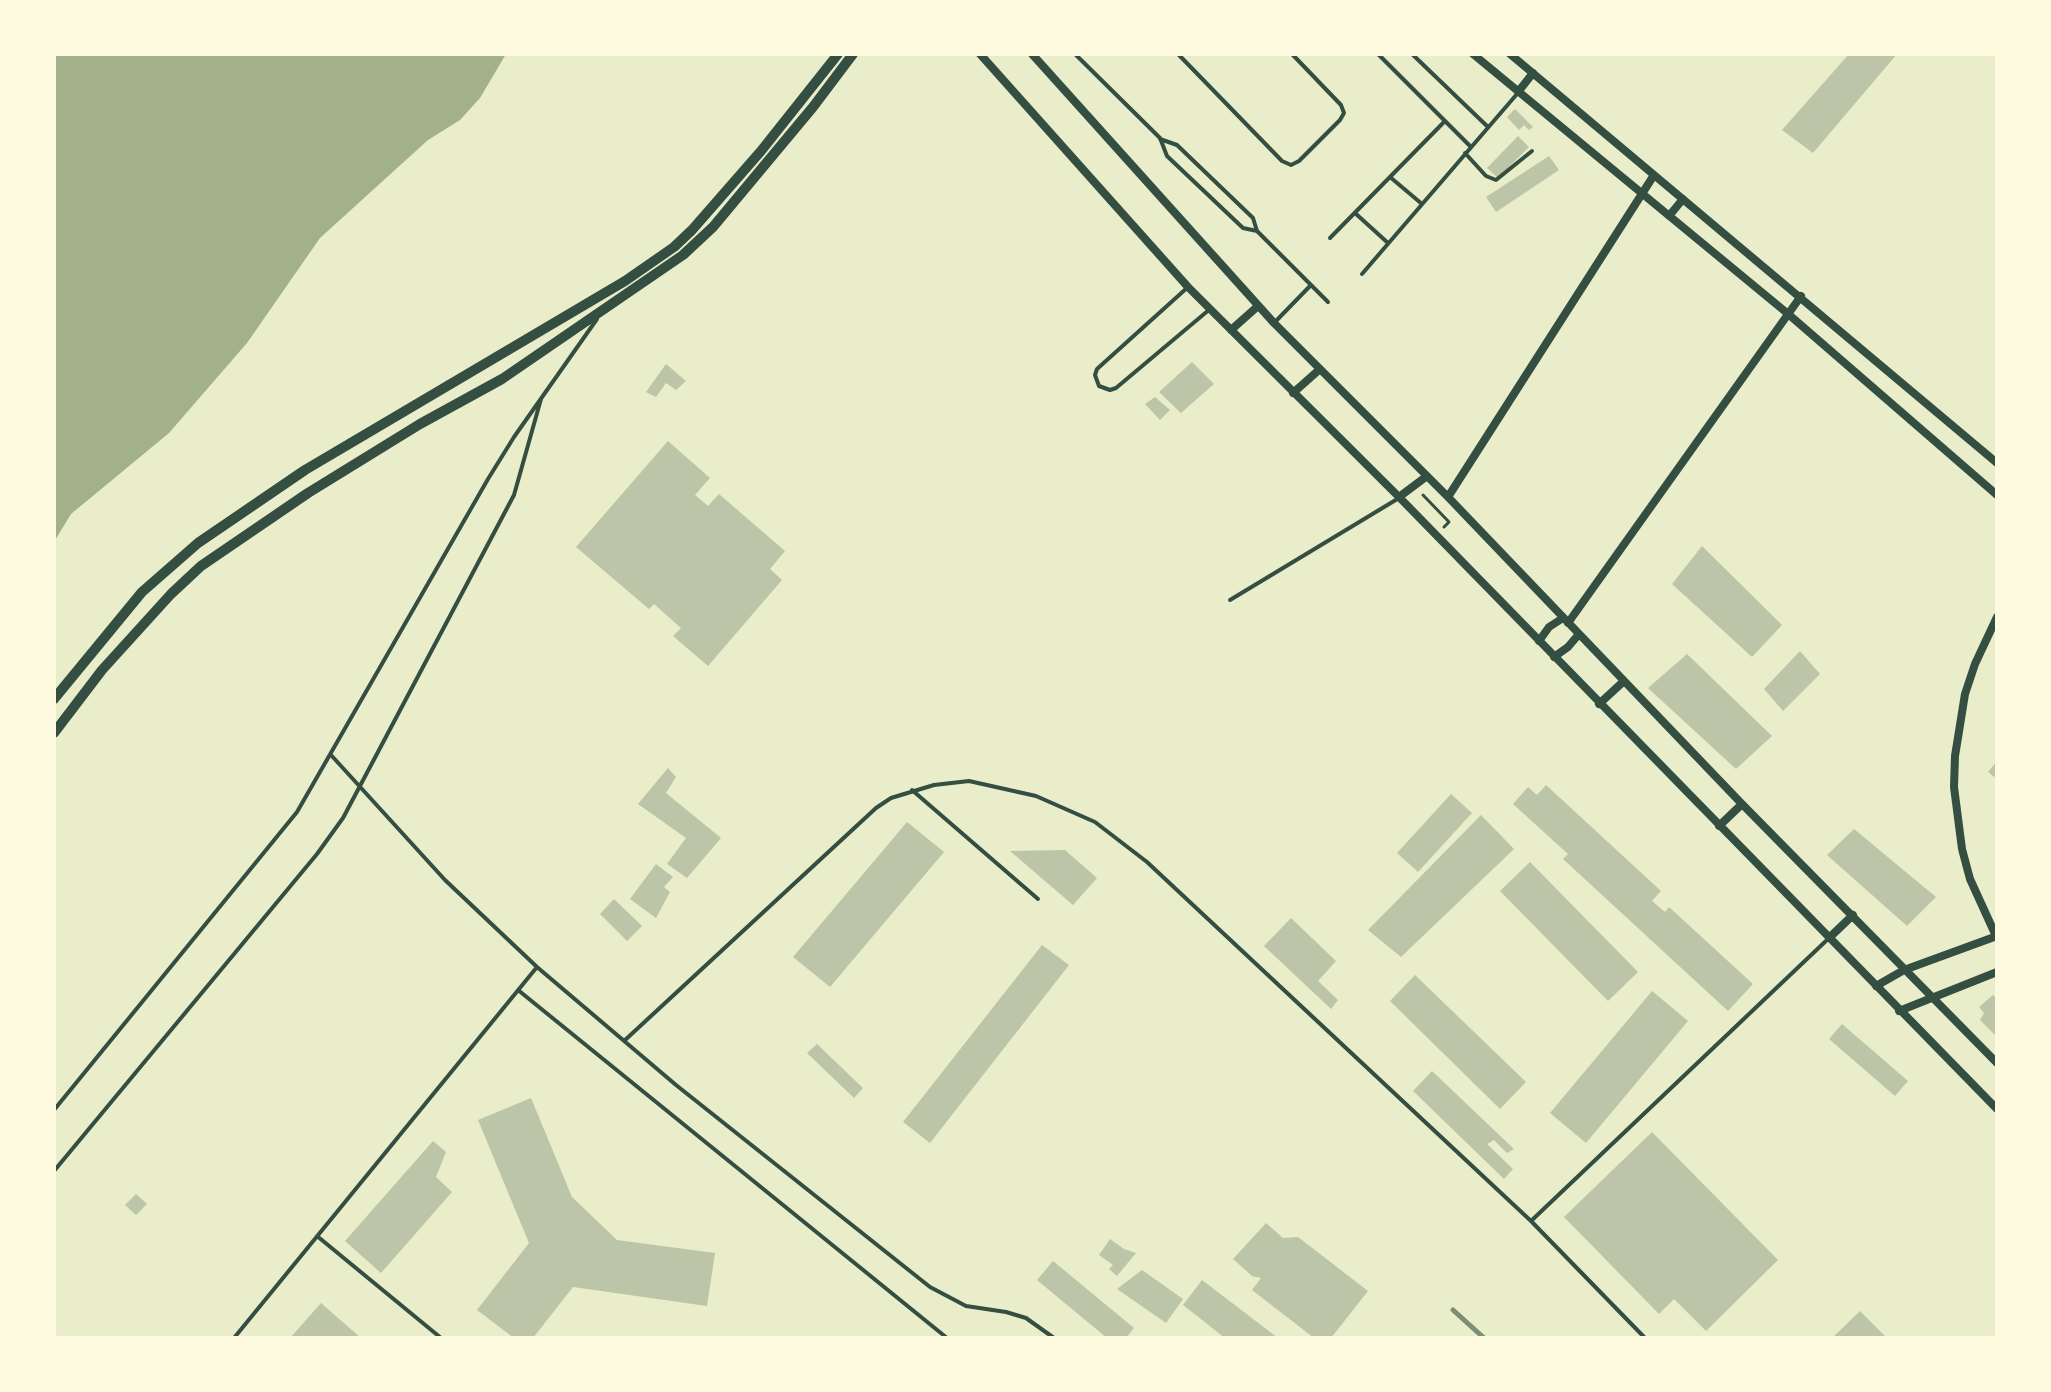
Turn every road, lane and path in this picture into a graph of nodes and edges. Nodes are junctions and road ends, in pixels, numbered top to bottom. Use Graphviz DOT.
graph roads {
  1 [pos="838,54"];
  2 [pos="853,54"];
  3 [pos="980,54"];
  4 [pos="1032,54"];
  5 [pos="1075,54"];
  6 [pos="1178,54"];
  7 [pos="1292,54"];
  8 [pos="1378,54"];
  9 [pos="1412,54"];
  10 [pos="1473,54"];
  11 [pos="1510,54"];
  12 [pos="1533,73"];
  13 [pos="1518,92"];
  14 [pos="1445,121"];
  15 [pos="1488,127"];
  16 [pos="1160,138"];
  17 [pos="1471,147"];
  18 [pos="1532,151"];
  19 [pos="1465,153"];
  20 [pos="1654,175"];
  21 [pos="1390,177"];
  22 [pos="1642,195"];
  23 [pos="1683,199"];
  24 [pos="1422,204"];
  25 [pos="1355,213"];
  26 [pos="1669,216"];
  27 [pos="1257,231"];
  28 [pos="1330,238"];
  29 [pos="1388,243"];
  30 [pos="1362,274"];
  31 [pos="625,281"];
  32 [pos="1311,285"];
  33 [pos="1188,287"];
  34 [pos="1801,296"];
  35 [pos="1328,302"];
  36 [pos="1258,306"];
  37 [pos="1210,309"];
  38 [pos="600,313"];
  39 [pos="1787,313"];
  40 [pos="1274,323"];
  41 [pos="1231,330"];
  42 [pos="1320,369"];
  43 [pos="1293,393"];
  44 [pos="542,397"];
  45 [pos="1997,463"];
  46 [pos="1427,476"];
  47 [pos="1997,495"];
  48 [pos="1399,497"];
  49 [pos="1448,497"];
  50 [pos="1230,600"];
  51 [pos="1997,617"];
  52 [pos="1565,621"];
  53 [pos="1579,634"];
  54 [pos="1539,641"];
  55 [pos="1554,657"];
  56 [pos="1624,681"];
  57 [pos="54,699"];
  58 [pos="1599,704"];
  59 [pos="54,733"];
  60 [pos="331,755"];
  61 [pos="360,785"];
  62 [pos="912,790"];
  63 [pos="1742,804"];
  64 [pos="1719,826"];
  65 [pos="1038,899"];
  66 [pos="1853,915"];
  67 [pos="1996,936"];
  68 [pos="1829,938"];
  69 [pos="537,967"];
  70 [pos="1904,970"];
  71 [pos="1997,972"];
  72 [pos="1876,986"];
  73 [pos="518,990"];
  74 [pos="1932,996"];
  75 [pos="1899,1011"];
  76 [pos="624,1041"];
  77 [pos="1997,1063"];
  78 [pos="1997,1109"];
  79 [pos="54,1110"];
  80 [pos="54,1171"];
  81 [pos="1531,1221"];
  82 [pos="317,1236"];
  83 [pos="234,1338"];
  84 [pos="441,1338"];
  85 [pos="947,1338"];
  86 [pos="1054,1338"];
  87 [pos="1645,1338"];
  1 -- 31 [label="street"];
  2 -- 38 [label="street"];
  3 -- 33 [label="street"];
  4 -- 36 [label="street"];
  5 -- 16 [label="lane"];
  6 -- 7 [label="lane"];
  8 -- 14 [label="lane"];
  9 -- 15 [label="lane"];
  10 -- 13 [label="street"];
  11 -- 12 [label="street"];
  12 -- 13 [label="street"];
  12 -- 20 [label="street"];
  13 -- 15 [label="lane"];
  13 -- 22 [label="street"];
  14 -- 17 [label="lane"];
  14 -- 21 [label="lane"];
  15 -- 17 [label="lane"];
  16 -- 27 [label="lane"];
  16 -- 27 [label="lane"];
  17 -- 19 [label="lane"];
  18 -- 19 [label="lane"];
  19 -- 24 [label="lane"];
  20 -- 22 [label="street"];
  20 -- 23 [label="street"];
  21 -- 24 [label="lane"];
  21 -- 25 [label="lane"];
  22 -- 26 [label="street"];
  22 -- 49 [label="street"];
  23 -- 26 [label="street"];
  23 -- 34 [label="street"];
  24 -- 29 [label="lane"];
  25 -- 28 [label="lane"];
  25 -- 29 [label="lane"];
  26 -- 39 [label="street"];
  27 -- 32 [label="lane"];
  29 -- 30 [label="lane"];
  31 -- 38 [label="street"];
  31 -- 57 [label="street"];
  32 -- 35 [label="lane"];
  32 -- 40 [label="lane"];
  33 -- 37 [label="street"];
  33 -- 37 [label="lane"];
  34 -- 39 [label="street"];
  34 -- 45 [label="street"];
  36 -- 40 [label="street"];
  36 -- 41 [label="street"];
  37 -- 41 [label="street"];
  38 -- 44 [label="lane"];
  38 -- 59 [label="street"];
  39 -- 47 [label="street"];
  39 -- 52 [label="street"];
  40 -- 42 [label="street"];
  41 -- 43 [label="street"];
  42 -- 43 [label="street"];
  42 -- 46 [label="street"];
  43 -- 48 [label="street"];
  44 -- 60 [label="lane"];
  44 -- 61 [label="lane"];
  46 -- 48 [label="street"];
  46 -- 49 [label="street"];
  48 -- 50 [label="lane"];
  48 -- 54 [label="street"];
  49 -- 52 [label="street"];
  51 -- 67 [label="street"];
  52 -- 53 [label="street"];
  52 -- 54 [label="street"];
  53 -- 55 [label="street"];
  53 -- 56 [label="street"];
  54 -- 55 [label="street"];
  55 -- 58 [label="street"];
  56 -- 58 [label="street"];
  56 -- 63 [label="street"];
  58 -- 64 [label="street"];
  60 -- 61 [label="lane"];
  60 -- 79 [label="lane"];
  61 -- 69 [label="lane"];
  61 -- 80 [label="lane"];
  62 -- 65 [label="lane"];
  62 -- 76 [label="lane"];
  62 -- 81 [label="lane"];
  63 -- 64 [label="street"];
  63 -- 66 [label="street"];
  64 -- 68 [label="street"];
  66 -- 68 [label="street"];
  66 -- 70 [label="street"];
  67 -- 70 [label="street"];
  68 -- 72 [label="street"];
  68 -- 81 [label="lane"];
  69 -- 73 [label="lane"];
  69 -- 76 [label="lane"];
  70 -- 72 [label="street"];
  70 -- 74 [label="street"];
  71 -- 74 [label="street"];
  72 -- 75 [label="street"];
  73 -- 82 [label="lane"];
  73 -- 85 [label="lane"];
  74 -- 75 [label="street"];
  74 -- 77 [label="street"];
  75 -- 78 [label="street"];
  76 -- 86 [label="lane"];
  81 -- 87 [label="lane"];
  82 -- 83 [label="lane"];
  82 -- 84 [label="lane"];
}
